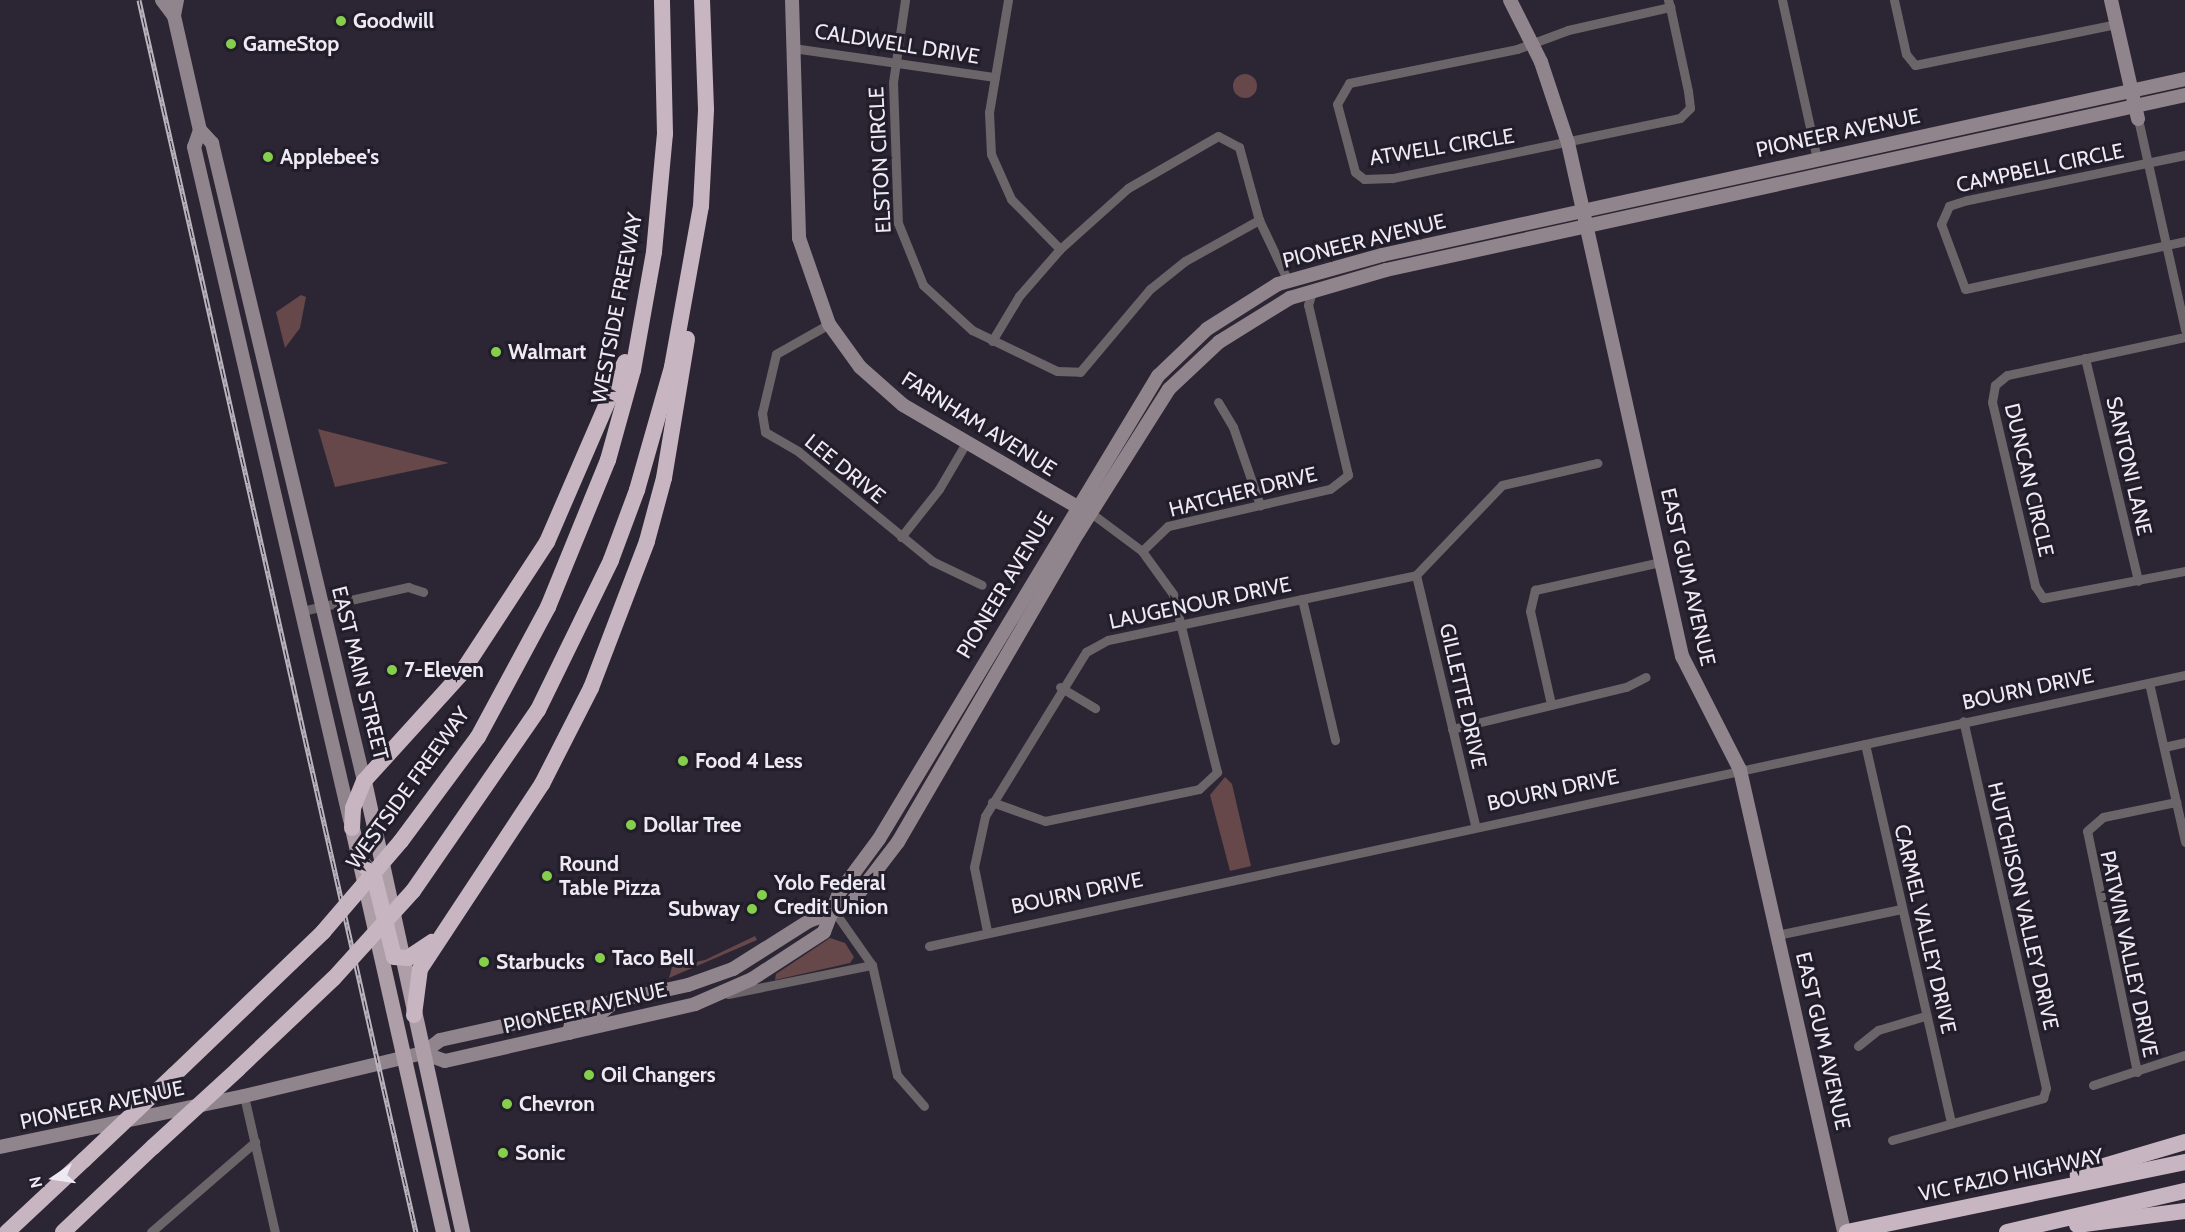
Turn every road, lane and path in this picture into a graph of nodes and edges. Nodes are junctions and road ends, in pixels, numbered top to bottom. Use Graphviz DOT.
graph roads {
  1 [pos="162,0"];
  2 [pos="177,0"];
  3 [pos="662,0"];
  4 [pos="702,0"];
  5 [pos="792,0"];
  6 [pos="905,0"];
  7 [pos="1008,0"];
  8 [pos="1510,0"];
  9 [pos="1782,0"];
  10 [pos="1894,0"];
  11 [pos="2111,0"];
  12 [pos="1669,4"];
  13 [pos="174,16"];
  14 [pos="2117,24"];
  15 [pos="1533,43"];
  16 [pos="793,48"];
  17 [pos="895,60"];
  18 [pos="995,77"];
  19 [pos="2185,79"];
  20 [pos="2132,91"];
  21 [pos="2185,95"];
  22 [pos="2136,113"];
  23 [pos="200,130"];
  24 [pos="1568,143"];
  25 [pos="2185,155"];
  26 [pos="1817,159"];
  27 [pos="2145,164"];
  28 [pos="701,206"];
  29 [pos="1583,210"];
  30 [pos="1259,220"];
  31 [pos="1586,227"];
  32 [pos="2185,241"];
  33 [pos="2164,246"];
  34 [pos="1060,249"];
  35 [pos="1287,279"];
  36 [pos="1312,292"];
  37 [pos="644,311"];
  38 [pos="829,324"];
  39 [pos="2185,330"];
  40 [pos="2185,337"];
  41 [pos="992,341"];
  42 [pos="2085,358"];
  43 [pos="1218,402"];
  44 [pos="966,443"];
  45 [pos="1597,463"];
  46 [pos="1260,505"];
  47 [pos="1076,506"];
  48 [pos="1090,513"];
  49 [pos="901,537"];
  50 [pos="1142,551"];
  51 [pos="1660,562"];
  52 [pos="2185,571"];
  53 [pos="1416,574"];
  54 [pos="2138,581"];
  55 [pos="982,585"];
  56 [pos="423,592"];
  57 [pos="1302,599"];
  58 [pos="322,606"];
  59 [pos="302,611"];
  60 [pos="1183,624"];
  61 [pos="2185,675"];
  62 [pos="1646,677"];
  63 [pos="2150,682"];
  64 [pos="1060,687"];
  65 [pos="1551,704"];
  66 [pos="1095,708"];
  67 [pos="1964,721"];
  68 [pos="1452,729"];
  69 [pos="941,733"];
  70 [pos="1335,740"];
  71 [pos="2185,742"];
  72 [pos="1865,744"];
  73 [pos="2164,747"];
  74 [pos="1740,770"];
  75 [pos="364,781"];
  76 [pos="992,802"];
  77 [pos="2176,802"];
  78 [pos="910,819"];
  79 [pos="1475,825"];
  80 [pos="352,828"];
  81 [pos="2185,842"];
  82 [pos="360,861"];
  83 [pos="1901,909"];
  84 [pos="834,911"];
  85 [pos="987,932"];
  86 [pos="1777,934"];
  87 [pos="440,936"];
  88 [pos="928,946"];
  89 [pos="403,960"];
  90 [pos="872,964"];
  91 [pos="644,996"];
  92 [pos="717,996"];
  93 [pos="614,1001"];
  94 [pos="414,1015"];
  95 [pos="1925,1016"];
  96 [pos="602,1026"];
  97 [pos="569,1033"];
  98 [pos="1858,1046"];
  99 [pos="423,1053"];
  100 [pos="2185,1054"];
  101 [pos="403,1058"];
  102 [pos="2137,1072"];
  103 [pos="2093,1085"];
  104 [pos="244,1096"];
  105 [pos="924,1106"];
  106 [pos="1951,1123"];
  107 [pos="1892,1140"];
  108 [pos="255,1142"];
  109 [pos="2185,1142"];
  110 [pos="0,1147"];
  111 [pos="2185,1162"];
  112 [pos="2185,1191"];
  113 [pos="2017,1196"];
  114 [pos="438,1208"];
  115 [pos="2185,1211"];
  116 [pos="2012,1231"];
  117 [pos="6,1232"];
  118 [pos="63,1232"];
  119 [pos="151,1232"];
  120 [pos="275,1232"];
  121 [pos="443,1232"];
  122 [pos="450,1232"];
  123 [pos="462,1232"];
  124 [pos="1845,1232"];
  1 -- 13 [label="main road, EAST MAIN STREET"];
  2 -- 13 [label="main road, EAST MAIN STREET"];
  3 -- 37 [label="highway, WESTSIDE FREEWAY"];
  4 -- 28 [label="highway"];
  5 -- 16 [label="main road, FARNHAM AVENUE"];
  6 -- 17 [label="street, ELSTON CIRCLE"];
  7 -- 18 [label="street"];
  8 -- 15 [label="main road, EAST GUM AVENUE"];
  9 -- 26 [label="street"];
  10 -- 14 [label="street"];
  11 -- 14 [label="main road"];
  12 -- 15 [label="street"];
  12 -- 24 [label="street"];
  13 -- 23 [label="main road, EAST MAIN STREET"];
  14 -- 20 [label="main road"];
  15 -- 24 [label="main road, EAST GUM AVENUE"];
  15 -- 24 [label="street, ATWELL CIRCLE"];
  16 -- 17 [label="street, CALDWELL DRIVE"];
  16 -- 38 [label="main road, FARNHAM AVENUE"];
  17 -- 18 [label="street, CALDWELL DRIVE"];
  17 -- 41 [label="street, ELSTON CIRCLE"];
  18 -- 34 [label="street"];
  19 -- 20 [label="main road, PIONEER AVENUE"];
  20 -- 22 [label="main road"];
  20 -- 26 [label="main road, PIONEER AVENUE"];
  21 -- 22 [label="main road, PIONEER AVENUE"];
  22 -- 27 [label="street"];
  22 -- 31 [label="main road, PIONEER AVENUE"];
  23 -- 58 [label="main road, EAST MAIN STREET"];
  23 -- 59 [label="main road, EAST MAIN STREET"];
  24 -- 29 [label="main road, EAST GUM AVENUE"];
  25 -- 27 [label="street"];
  26 -- 29 [label="main road, PIONEER AVENUE"];
  27 -- 33 [label="street"];
  27 -- 33 [label="street, CAMPBELL CIRCLE"];
  28 -- 87 [label="highway"];
  28 -- 118 [label="highway, bridge"];
  29 -- 31 [label="main road, EAST GUM AVENUE"];
  29 -- 35 [label="main road, PIONEER AVENUE"];
  30 -- 34 [label="street"];
  30 -- 35 [label="street"];
  30 -- 41 [label="street, ELSTON CIRCLE"];
  31 -- 36 [label="main road, PIONEER AVENUE"];
  31 -- 51 [label="main road, EAST GUM AVENUE"];
  32 -- 33 [label="street"];
  33 -- 39 [label="street"];
  34 -- 41 [label="street"];
  35 -- 47 [label="main road, PIONEER AVENUE"];
  36 -- 46 [label="street, HATCHER DRIVE"];
  36 -- 48 [label="main road, PIONEER AVENUE"];
  37 -- 75 [label="highway"];
  37 -- 117 [label="highway, WESTSIDE FREEWAY, bridge"];
  38 -- 44 [label="main road, FARNHAM AVENUE"];
  38 -- 49 [label="street, LEE DRIVE"];
  40 -- 42 [label="street, DUNCAN CIRCLE"];
  42 -- 54 [label="street, SANTONI LANE"];
  42 -- 54 [label="street, DUNCAN CIRCLE"];
  43 -- 46 [label="street"];
  44 -- 47 [label="main road, FARNHAM AVENUE"];
  44 -- 49 [label="street"];
  45 -- 53 [label="street"];
  46 -- 50 [label="street, HATCHER DRIVE"];
  47 -- 48 [label="main road, FARNHAM AVENUE"];
  47 -- 69 [label="main road, PIONEER AVENUE"];
  48 -- 50 [label="street, FARNHAM AVENUE"];
  48 -- 78 [label="main road, PIONEER AVENUE"];
  49 -- 55 [label="street, LEE DRIVE"];
  50 -- 60 [label="street, FARNHAM AVENUE"];
  51 -- 65 [label="street"];
  51 -- 74 [label="main road, EAST GUM AVENUE"];
  52 -- 54 [label="street, DUNCAN CIRCLE"];
  53 -- 57 [label="street, LAUGENOUR DRIVE"];
  53 -- 68 [label="street, GILLETTE DRIVE"];
  56 -- 58 [label="street"];
  57 -- 60 [label="street, LAUGENOUR DRIVE"];
  57 -- 70 [label="street"];
  58 -- 59 [label="street"];
  58 -- 75 [label="main road, EAST MAIN STREET"];
  59 -- 80 [label="main road, EAST MAIN STREET"];
  60 -- 64 [label="street, LAUGENOUR DRIVE"];
  60 -- 76 [label="street, FARNHAM AVENUE"];
  61 -- 63 [label="street, BOURN DRIVE"];
  62 -- 65 [label="street"];
  63 -- 67 [label="street, BOURN DRIVE"];
  63 -- 73 [label="street"];
  64 -- 66 [label="street"];
  64 -- 76 [label="street, LAUGENOUR DRIVE"];
  65 -- 68 [label="street"];
  67 -- 72 [label="street, BOURN DRIVE"];
  67 -- 106 [label="street, HUTCHISON VALLEY DRIVE"];
  68 -- 79 [label="street, GILLETTE DRIVE"];
  69 -- 78 [label="main road"];
  69 -- 84 [label="main road, PIONEER AVENUE"];
  71 -- 73 [label="street"];
  72 -- 74 [label="street, BOURN DRIVE"];
  72 -- 83 [label="street, CARMEL VALLEY DRIVE"];
  73 -- 77 [label="street"];
  74 -- 79 [label="street, BOURN DRIVE"];
  74 -- 86 [label="main road, EAST GUM AVENUE"];
  75 -- 80 [label="highway"];
  75 -- 89 [label="main road, EAST MAIN STREET"];
  76 -- 85 [label="street, LAUGENOUR DRIVE"];
  77 -- 81 [label="street"];
  77 -- 102 [label="street, PATWIN VALLEY DRIVE"];
  78 -- 84 [label="main road, PIONEER AVENUE"];
  79 -- 85 [label="street, BOURN DRIVE"];
  80 -- 82 [label="main road, EAST MAIN STREET"];
  82 -- 89 [label="highway"];
  82 -- 101 [label="main road, EAST MAIN STREET"];
  83 -- 86 [label="street"];
  83 -- 95 [label="street, CARMEL VALLEY DRIVE"];
  84 -- 90 [label="street"];
  84 -- 91 [label="main road, PIONEER AVENUE"];
  84 -- 92 [label="main road, PIONEER AVENUE"];
  85 -- 88 [label="street, BOURN DRIVE"];
  86 -- 124 [label="main road, EAST GUM AVENUE"];
  87 -- 89 [label="highway"];
  87 -- 94 [label="highway"];
  89 -- 94 [label="main road, EAST MAIN STREET"];
  90 -- 92 [label="street"];
  90 -- 105 [label="street"];
  91 -- 93 [label="main road, PIONEER AVENUE"];
  91 -- 96 [label="main road"];
  92 -- 96 [label="main road, PIONEER AVENUE"];
  93 -- 97 [label="main road"];
  93 -- 99 [label="main road, PIONEER AVENUE"];
  94 -- 99 [label="main road, EAST MAIN STREET"];
  95 -- 98 [label="street"];
  95 -- 106 [label="street, CARMEL VALLEY DRIVE"];
  96 -- 97 [label="main road, PIONEER AVENUE"];
  97 -- 99 [label="main road, PIONEER AVENUE"];
  99 -- 101 [label="main road, PIONEER AVENUE"];
  99 -- 123 [label="main road, EAST MAIN STREET"];
  100 -- 102 [label="street"];
  101 -- 104 [label="main road, PIONEER AVENUE"];
  101 -- 114 [label="main road, EAST MAIN STREET"];
  102 -- 103 [label="street"];
  104 -- 108 [label="street"];
  104 -- 110 [label="main road, PIONEER AVENUE"];
  106 -- 107 [label="street"];
  108 -- 119 [label="street"];
  108 -- 120 [label="street"];
  109 -- 113 [label="highway"];
  111 -- 113 [label="highway, VIC FAZIO HIGHWAY"];
  112 -- 116 [label="highway"];
  113 -- 124 [label="highway, VIC FAZIO HIGHWAY"];
  114 -- 121 [label="main road, EAST MAIN STREET"];
  114 -- 122 [label="main road"];
  115 -- 116 [label="highway"];
}
